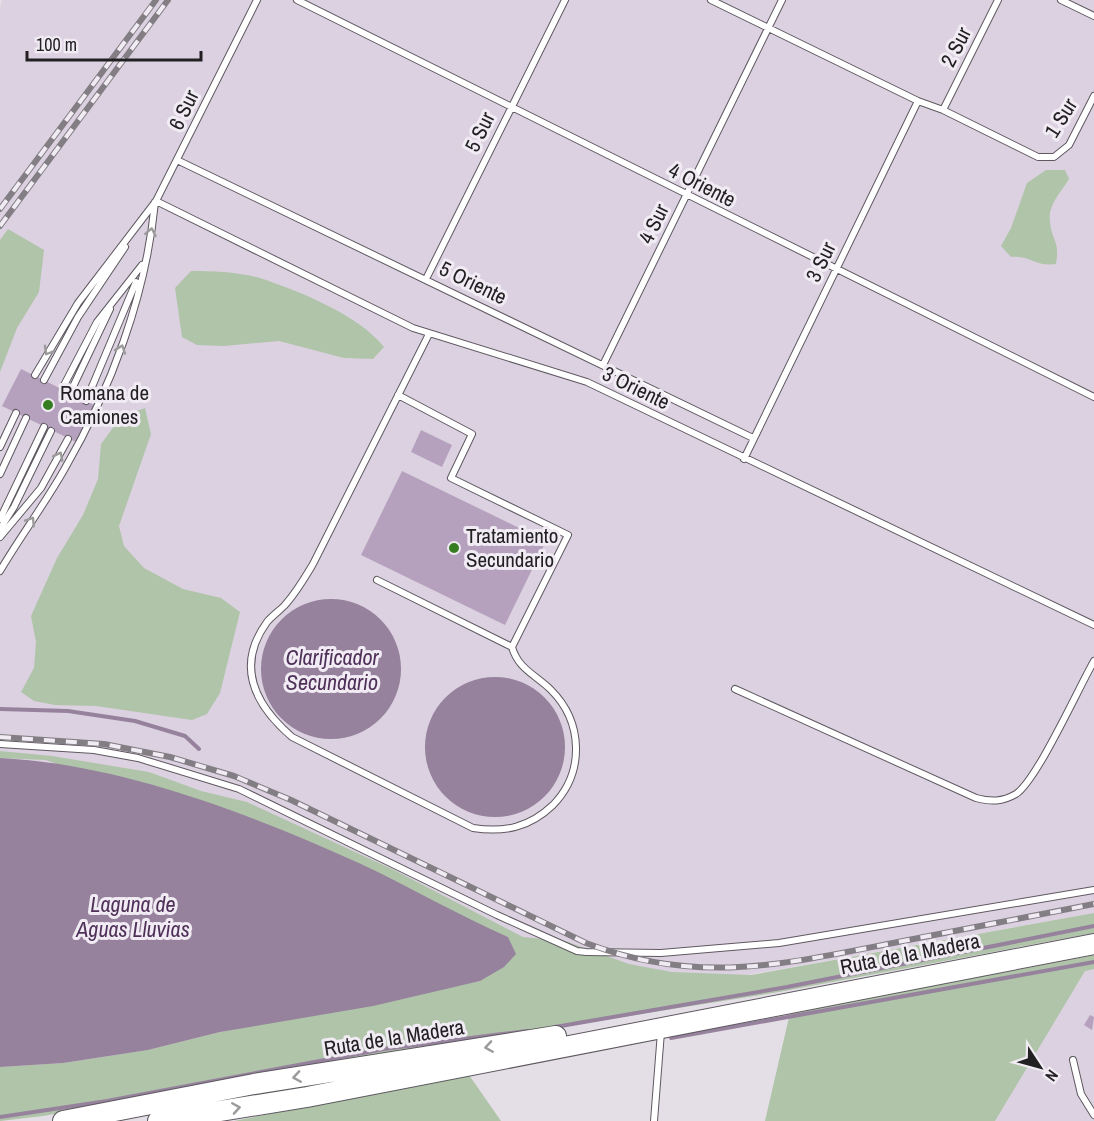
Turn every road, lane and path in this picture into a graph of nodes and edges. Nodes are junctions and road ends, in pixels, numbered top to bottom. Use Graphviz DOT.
graph roads {
  1 [pos="257,0"];
  2 [pos="297,0"];
  3 [pos="565,0"];
  4 [pos="711,0"];
  5 [pos="782,0"];
  6 [pos="998,0"];
  7 [pos="1061,0"];
  8 [pos="1094,16"];
  9 [pos="769,28"];
  10 [pos="1094,96"];
  11 [pos="918,102"];
  12 [pos="511,107"];
  13 [pos="943,110"];
  14 [pos="177,160"];
  15 [pos="686,195"];
  16 [pos="156,201"];
  17 [pos="133,233"];
  18 [pos="144,262"];
  19 [pos="835,270"];
  20 [pos="426,279"];
  21 [pos="115,300"];
  22 [pos="429,334"];
  23 [pos="603,365"];
  24 [pos="34,375"];
  25 [pos="44,380"];
  26 [pos="62,389"];
  27 [pos="70,393"];
  28 [pos="398,395"];
  29 [pos="1094,397"];
  30 [pos="86,401"];
  31 [pos="16,413"];
  32 [pos="26,418"];
  33 [pos="44,427"];
  34 [pos="51,430"];
  35 [pos="753,438"];
  36 [pos="68,439"];
  37 [pos="0,447"];
  38 [pos="744,459"];
  39 [pos="0,474"];
  40 [pos="0,519"];
  41 [pos="0,530"];
  42 [pos="0,537"];
  43 [pos="0,571"];
  44 [pos="377,580"];
  45 [pos="1094,625"];
  46 [pos="512,647"];
  47 [pos="1094,662"];
  48 [pos="735,689"];
  49 [pos="0,744"];
  50 [pos="1094,890"];
  51 [pos="1094,944"];
  52 [pos="734,1012"];
  53 [pos="661,1029"];
  54 [pos="1073,1060"];
  55 [pos="1094,1115"];
  56 [pos="63,1121"];
  57 [pos="158,1121"];
  58 [pos="654,1121"];
  1 -- 14 [label="lane, 6 Sur"];
  2 -- 12 [label="lane, 4 Oriente"];
  3 -- 12 [label="lane, 5 Sur"];
  4 -- 9 [label="lane"];
  5 -- 9 [label="lane, 4 Sur"];
  6 -- 13 [label="lane, 2 Sur"];
  7 -- 8 [label="lane"];
  9 -- 11 [label="lane"];
  9 -- 15 [label="lane, 4 Sur"];
  10 -- 13 [label="lane, 1 Sur"];
  11 -- 13 [label="lane"];
  11 -- 19 [label="lane, 3 Sur"];
  12 -- 15 [label="lane, 4 Oriente"];
  12 -- 20 [label="lane, 5 Sur"];
  14 -- 16 [label="lane, 6 Sur"];
  14 -- 20 [label="lane, 5 Oriente"];
  15 -- 19 [label="lane, 4 Oriente"];
  15 -- 23 [label="lane, 4 Sur"];
  16 -- 17 [label="lane"];
  18 -- 16 [label="lane, one-way"];
  16 -- 22 [label="lane, 3 Oriente"];
  17 -- 24 [label="lane, one-way"];
  17 -- 25 [label="lane"];
  18 -- 21 [label="lane"];
  18 -- 30 [label="lane"];
  43 -- 18 [label="lane, one-way"];
  19 -- 29 [label="lane, 4 Oriente"];
  19 -- 35 [label="lane, 3 Sur"];
  20 -- 23 [label="lane, 5 Oriente"];
  21 -- 26 [label="lane"];
  21 -- 27 [label="lane"];
  22 -- 28 [label="lane"];
  22 -- 38 [label="lane, 3 Oriente"];
  23 -- 35 [label="lane, 5 Oriente"];
  28 -- 46 [label="lane"];
  28 -- 46 [label="lane"];
  31 -- 37 [label="lane"];
  32 -- 39 [label="lane"];
  33 -- 40 [label="lane"];
  34 -- 41 [label="lane"];
  35 -- 38 [label="lane, 3 Sur"];
  42 -- 36 [label="lane, one-way"];
  38 -- 45 [label="lane, 3 Oriente"];
  44 -- 46 [label="lane"];
  47 -- 48 [label="lane"];
  49 -- 50 [label="lane"];
  51 -- 52 [label="highway, Ruta de la Madera"];
  52 -- 53 [label="highway, Ruta de la Madera"];
  52 -- 56 [label="highway, Ruta de la Madera, one-way"];
  57 -- 53 [label="highway, Ruta de la Madera, one-way"];
  53 -- 58 [label="lane"];
  54 -- 55 [label="lane"];
}
